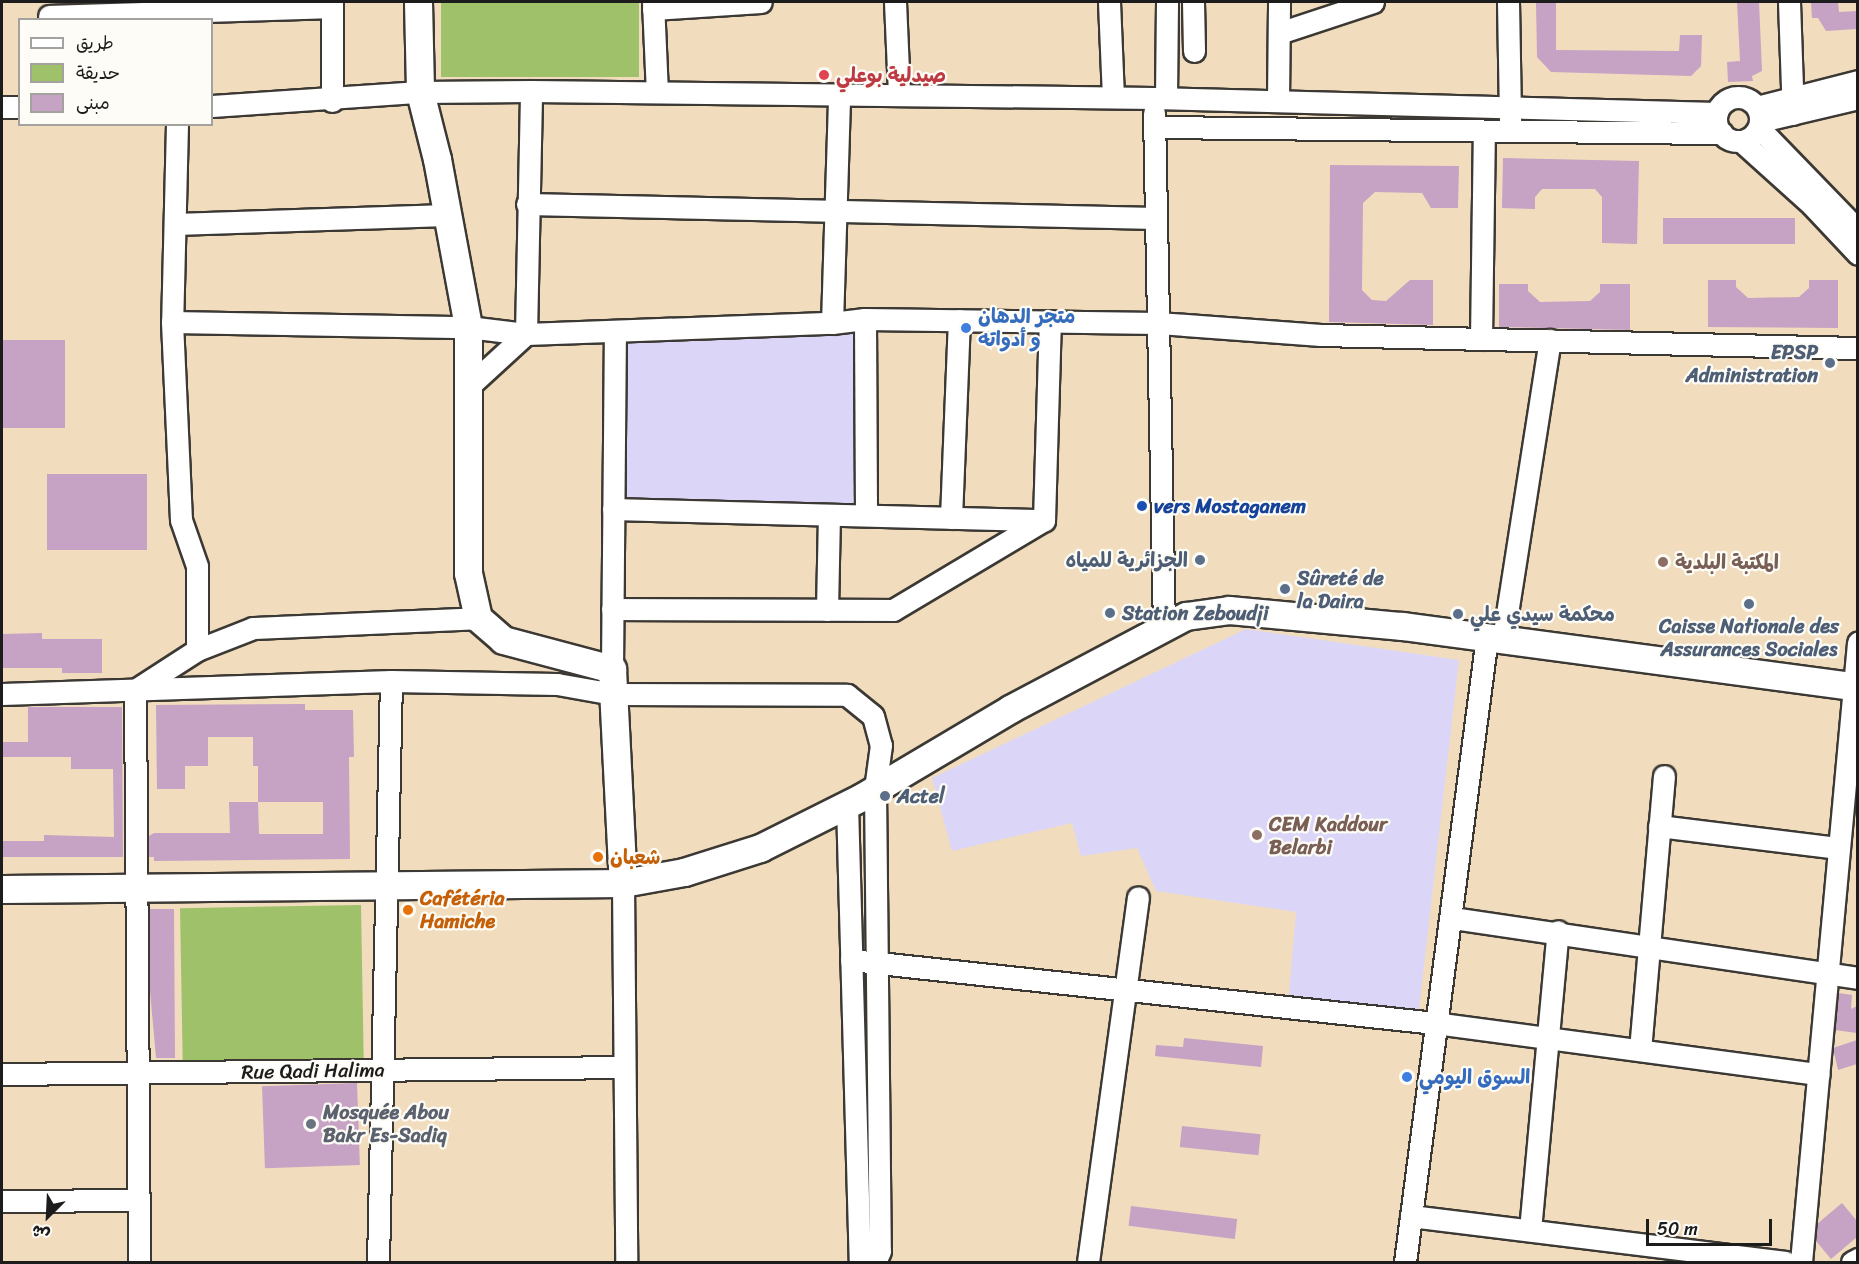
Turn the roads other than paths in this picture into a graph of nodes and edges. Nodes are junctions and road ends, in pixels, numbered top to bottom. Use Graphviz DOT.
graph roads {
  1 [pos="418,2"];
  2 [pos="761,2"];
  3 [pos="895,2"];
  4 [pos="1109,2"];
  5 [pos="1167,2"];
  6 [pos="1193,2"];
  7 [pos="1279,2"];
  8 [pos="1373,2"];
  9 [pos="1508,2"];
  10 [pos="1789,2"];
  11 [pos="332,4"];
  12 [pos="653,5"];
  13 [pos="194,6"];
  14 [pos="48,12"];
  15 [pos="1279,33"];
  16 [pos="1194,51"];
  17 [pos="1857,81"];
  18 [pos="531,91"];
  19 [pos="657,92"];
  20 [pos="420,93"];
  21 [pos="899,93"];
  22 [pos="839,94"];
  23 [pos="1113,97"];
  24 [pos="1160,98"];
  25 [pos="1857,98"];
  26 [pos="332,101"];
  27 [pos="1278,101"];
  28 [pos="2,106"];
  29 [pos="213,106"];
  30 [pos="1792,106"];
  31 [pos="18,107"];
  32 [pos="1510,107"];
  33 [pos="1759,119"];
  34 [pos="1719,123"];
  35 [pos="177,126"];
  36 [pos="1154,127"];
  37 [pos="1484,131"];
  38 [pos="1510,131"];
  39 [pos="1741,141"];
  40 [pos="526,204"];
  41 [pos="836,208"];
  42 [pos="447,215"];
  43 [pos="1156,218"];
  44 [pos="175,224"];
  45 [pos="1857,230"];
  46 [pos="1857,254"];
  47 [pos="865,319"];
  48 [pos="958,320"];
  49 [pos="1050,321"];
  50 [pos="172,322"];
  51 [pos="1158,322"];
  52 [pos="832,323"];
  53 [pos="468,327"];
  54 [pos="615,332"];
  55 [pos="526,334"];
  56 [pos="1481,339"];
  57 [pos="1550,340"];
  58 [pos="1857,348"];
  59 [pos="467,388"];
  60 [pos="613,509"];
  61 [pos="829,514"];
  62 [pos="866,515"];
  63 [pos="951,518"];
  64 [pos="1044,520"];
  65 [pos="612,609"];
  66 [pos="827,610"];
  67 [pos="478,618"];
  68 [pos="1164,627"];
  69 [pos="1495,638"];
  70 [pos="1857,643"];
  71 [pos="197,650"];
  72 [pos="391,681"];
  73 [pos="613,682"];
  74 [pos="1856,686"];
  75 [pos="135,690"];
  76 [pos="2,694"];
  77 [pos="1664,776"];
  78 [pos="875,789"];
  79 [pos="848,804"];
  80 [pos="1659,826"];
  81 [pos="1839,848"];
  82 [pos="622,883"];
  83 [pos="387,885"];
  84 [pos="136,887"];
  85 [pos="2,889"];
  86 [pos="1138,897"];
  87 [pos="1452,918"];
  88 [pos="1558,931"];
  89 [pos="1648,944"];
  90 [pos="851,960"];
  91 [pos="877,963"];
  92 [pos="1828,976"];
  93 [pos="1857,978"];
  94 [pos="1127,988"];
  95 [pos="1436,1023"];
  96 [pos="1546,1039"];
  97 [pos="1640,1050"];
  98 [pos="624,1067"];
  99 [pos="382,1070"];
  100 [pos="139,1072"];
  101 [pos="2,1074"];
  102 [pos="1819,1074"];
  103 [pos="139,1200"];
  104 [pos="2,1202"];
  105 [pos="1411,1216"];
  106 [pos="1530,1230"];
  107 [pos="1857,1259"];
  108 [pos="139,1263"];
  109 [pos="378,1263"];
  110 [pos="626,1263"];
  111 [pos="860,1263"];
  112 [pos="875,1263"];
  113 [pos="1088,1263"];
  114 [pos="1405,1263"];
  115 [pos="1785,1263"];
  116 [pos="1801,1263"];
  117 [pos="1852,1263"];
  1 -- 20 [label="main road"];
  2 -- 12 [label="street"];
  3 -- 21 [label="street"];
  4 -- 23 [label="street"];
  5 -- 24 [label="street"];
  6 -- 16 [label="street"];
  7 -- 15 [label="street"];
  8 -- 15 [label="street"];
  9 -- 32 [label="street"];
  10 -- 30 [label="street"];
  11 -- 13 [label="street"];
  11 -- 26 [label="street"];
  12 -- 19 [label="street"];
  13 -- 14 [label="street"];
  15 -- 27 [label="street"];
  17 -- 30 [label="street"];
  18 -- 19 [label="street"];
  18 -- 20 [label="street"];
  18 -- 40 [label="street"];
  19 -- 22 [label="street"];
  20 -- 26 [label="street"];
  20 -- 42 [label="main road"];
  21 -- 22 [label="street"];
  21 -- 23 [label="street"];
  22 -- 41 [label="street"];
  23 -- 24 [label="street"];
  24 -- 27 [label="street"];
  24 -- 36 [label="street"];
  25 -- 30 [label="street"];
  26 -- 29 [label="street"];
  27 -- 32 [label="street"];
  28 -- 31 [label="street"];
  30 -- 33 [label="street"];
  32 -- 34 [label="street"];
  32 -- 38 [label="street"];
  33 -- 34 [label="street"];
  33 -- 39 [label="street"];
  33 -- 45 [label="street"];
  34 -- 38 [label="street"];
  34 -- 39 [label="street"];
  35 -- 44 [label="street"];
  36 -- 37 [label="street"];
  36 -- 43 [label="street"];
  37 -- 38 [label="street"];
  37 -- 56 [label="street"];
  39 -- 46 [label="street"];
  40 -- 41 [label="street"];
  40 -- 55 [label="street"];
  41 -- 43 [label="street"];
  41 -- 52 [label="street"];
  42 -- 44 [label="street"];
  42 -- 53 [label="main road"];
  43 -- 51 [label="street"];
  44 -- 50 [label="street"];
  47 -- 48 [label="street"];
  47 -- 52 [label="street"];
  47 -- 62 [label="street"];
  48 -- 49 [label="street"];
  48 -- 63 [label="street"];
  49 -- 51 [label="street"];
  49 -- 64 [label="street"];
  50 -- 53 [label="street"];
  50 -- 71 [label="street"];
  51 -- 56 [label="street"];
  51 -- 68 [label="street"];
  52 -- 54 [label="street"];
  53 -- 55 [label="street"];
  53 -- 59 [label="main road"];
  54 -- 55 [label="street"];
  54 -- 60 [label="street"];
  55 -- 59 [label="street"];
  56 -- 57 [label="street"];
  57 -- 58 [label="street"];
  57 -- 69 [label="street"];
  59 -- 67 [label="main road"];
  60 -- 61 [label="street"];
  60 -- 65 [label="street"];
  61 -- 62 [label="street"];
  61 -- 66 [label="street"];
  62 -- 63 [label="street"];
  63 -- 64 [label="street"];
  64 -- 66 [label="street"];
  65 -- 66 [label="street"];
  65 -- 73 [label="street"];
  67 -- 71 [label="street"];
  67 -- 73 [label="main road"];
  68 -- 69 [label="main road"];
  68 -- 78 [label="main road"];
  69 -- 74 [label="main road"];
  69 -- 87 [label="street"];
  70 -- 74 [label="street"];
  71 -- 75 [label="street"];
  72 -- 73 [label="street"];
  72 -- 75 [label="street"];
  72 -- 83 [label="street"];
  73 -- 78 [label="street"];
  73 -- 82 [label="main road"];
  74 -- 81 [label="street"];
  75 -- 76 [label="street"];
  75 -- 84 [label="street"];
  77 -- 80 [label="street"];
  78 -- 79 [label="main road"];
  78 -- 91 [label="street"];
  79 -- 82 [label="main road"];
  79 -- 90 [label="street"];
  80 -- 81 [label="street"];
  80 -- 89 [label="street"];
  81 -- 92 [label="street"];
  82 -- 83 [label="main road"];
  82 -- 98 [label="street"];
  83 -- 84 [label="main road"];
  83 -- 99 [label="street"];
  84 -- 85 [label="main road"];
  84 -- 100 [label="street"];
  86 -- 94 [label="street"];
  87 -- 88 [label="street"];
  87 -- 95 [label="street"];
  88 -- 89 [label="street"];
  88 -- 96 [label="street"];
  89 -- 92 [label="street"];
  89 -- 97 [label="street"];
  90 -- 91 [label="street"];
  90 -- 111 [label="street"];
  91 -- 94 [label="street"];
  91 -- 112 [label="street"];
  92 -- 93 [label="street"];
  92 -- 102 [label="street"];
  94 -- 95 [label="street"];
  94 -- 113 [label="street"];
  95 -- 96 [label="street"];
  95 -- 105 [label="street"];
  96 -- 97 [label="street"];
  96 -- 106 [label="street"];
  97 -- 102 [label="street"];
  98 -- 99 [label="street, Rue Qadi Halima"];
  98 -- 110 [label="street"];
  99 -- 100 [label="street, Rue Qadi Halima"];
  99 -- 109 [label="street"];
  100 -- 101 [label="street, Rue Qadi Halima"];
  100 -- 103 [label="street"];
  102 -- 116 [label="street"];
  103 -- 104 [label="street"];
  103 -- 108 [label="street"];
  105 -- 106 [label="street"];
  105 -- 114 [label="street"];
  106 -- 115 [label="street"];
  107 -- 117 [label="street"];
}
